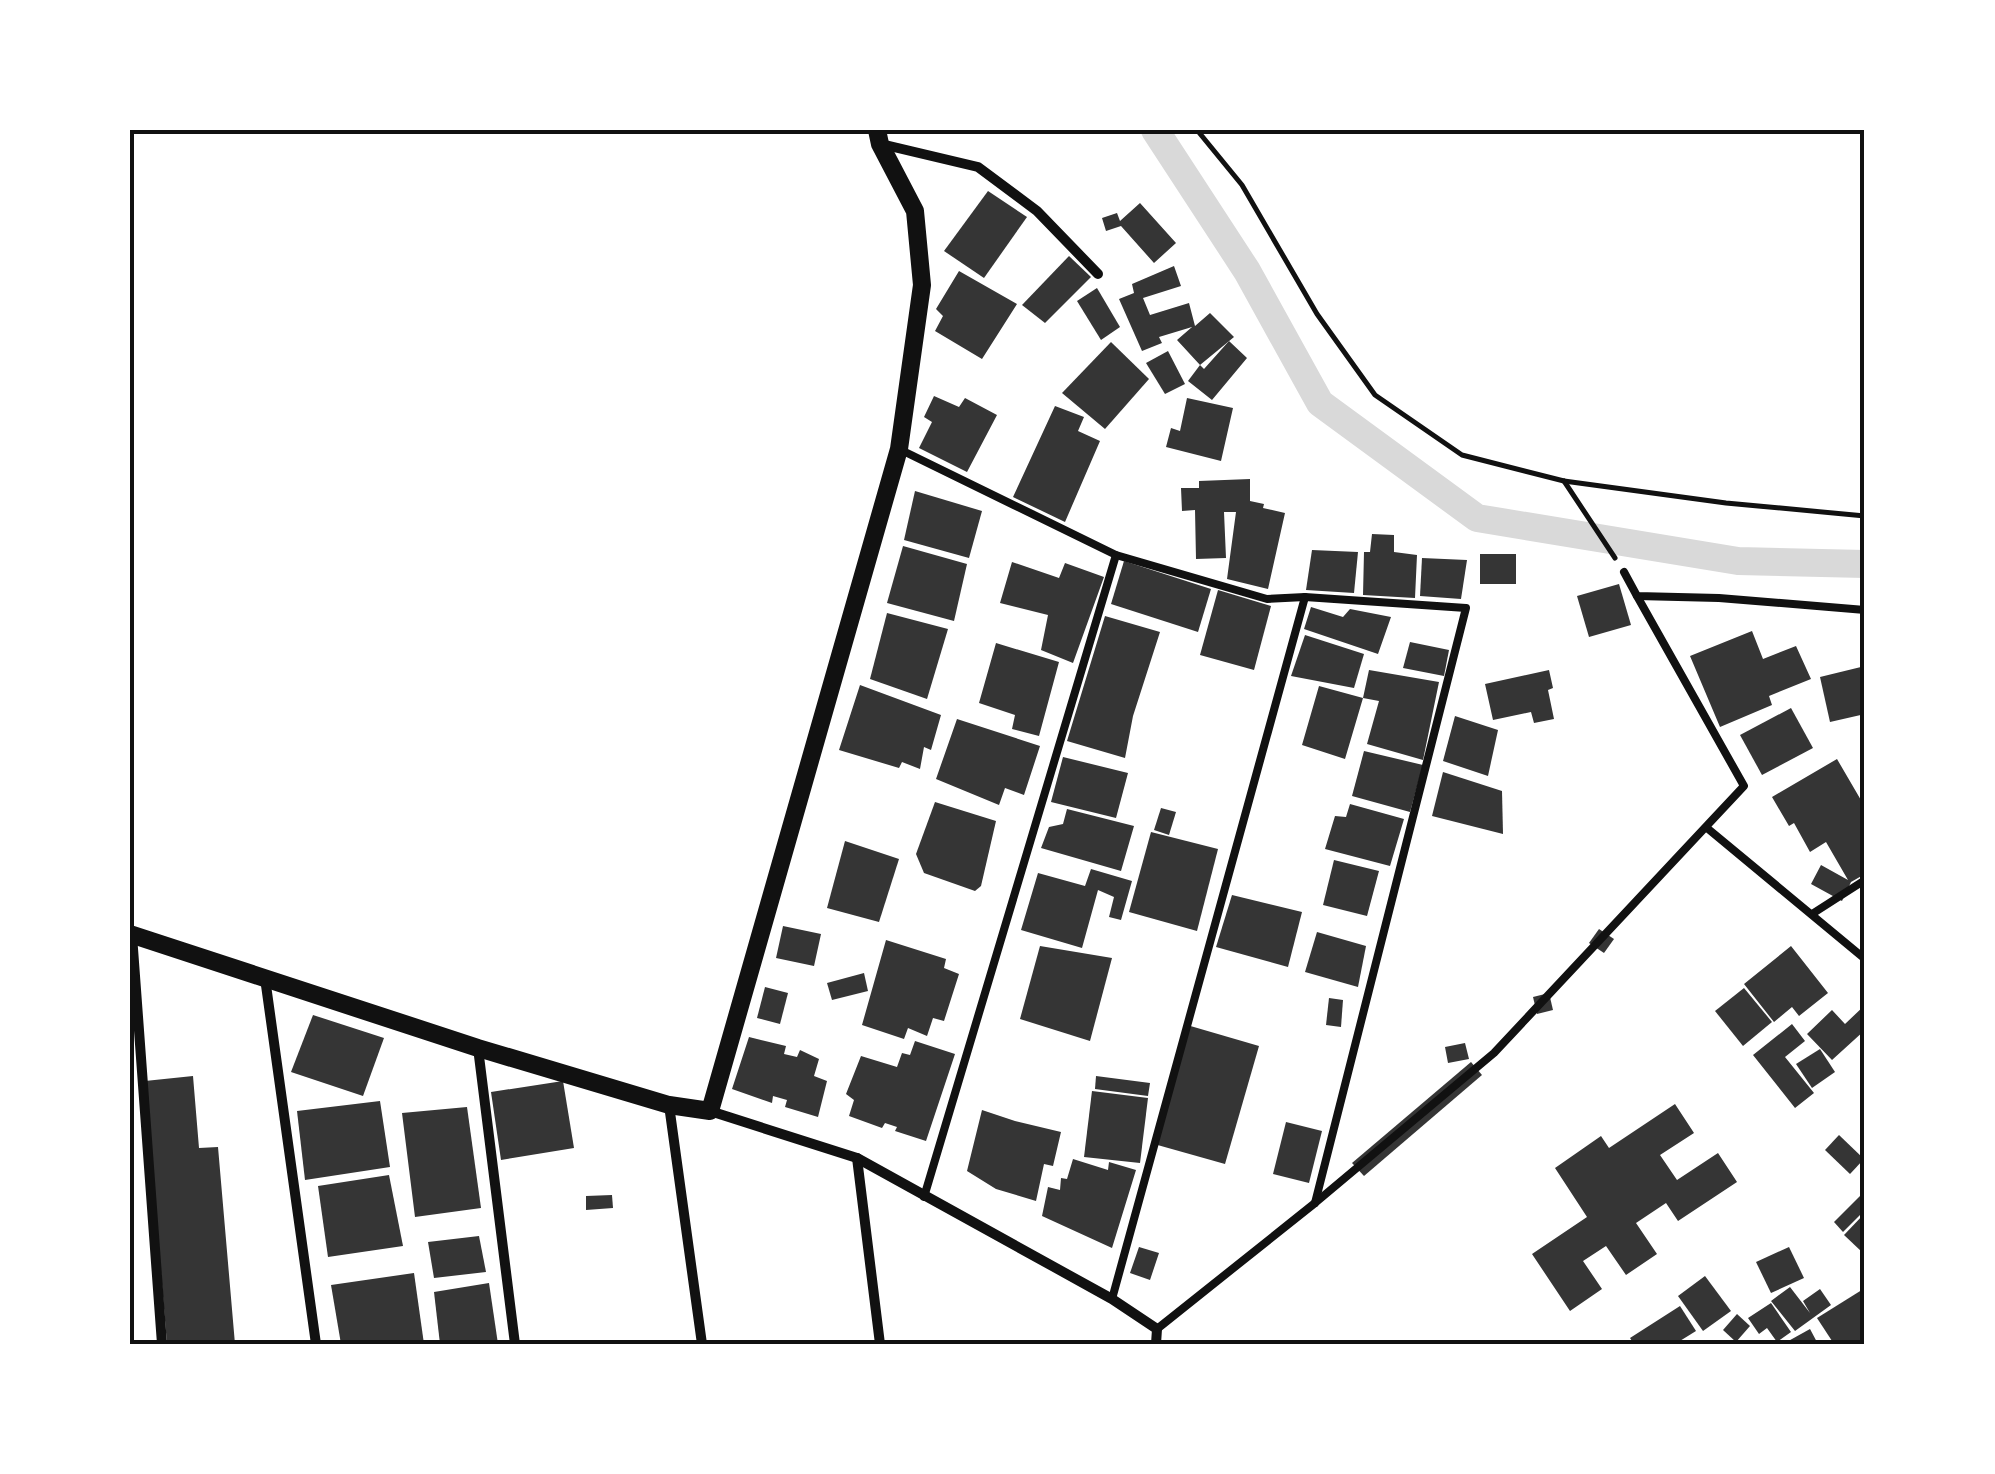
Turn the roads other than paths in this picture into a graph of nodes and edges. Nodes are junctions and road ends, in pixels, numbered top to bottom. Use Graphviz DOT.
graph roads {
  1 [pos="874,135"];
  2 [pos="1098,274"];
  3 [pos="899,449"];
  4 [pos="1116,555"];
  5 [pos="1624,572"];
  6 [pos="1637,596"];
  7 [pos="1305,597"];
  8 [pos="1865,610"];
  9 [pos="1707,828"];
  10 [pos="1865,880"];
  11 [pos="1812,914"];
  12 [pos="131,934"];
  13 [pos="1865,960"];
  14 [pos="265,978"];
  15 [pos="478,1048"];
  16 [pos="670,1105"];
  17 [pos="710,1110"];
  18 [pos="857,1158"];
  19 [pos="924,1197"];
  20 [pos="1315,1203"];
  21 [pos="1112,1299"];
  22 [pos="1156,1329"];
  23 [pos="162,1344"];
  24 [pos="316,1344"];
  25 [pos="516,1344"];
  26 [pos="702,1344"];
  27 [pos="880,1344"];
  28 [pos="1144,1344"];
  29 [pos="1156,1344"];
  1 -- 2 [label="street"];
  1 -- 3 [label="street"];
  3 -- 4 [label="lane"];
  3 -- 17 [label="street"];
  4 -- 7 [label="lane"];
  4 -- 19 [label="lane"];
  5 -- 6 [label="lane"];
  6 -- 8 [label="lane"];
  6 -- 9 [label="lane"];
  7 -- 20 [label="lane"];
  7 -- 21 [label="lane"];
  9 -- 11 [label="lane"];
  9 -- 20 [label="lane"];
  10 -- 11 [label="lane"];
  11 -- 13 [label="lane"];
  12 -- 14 [label="street"];
  12 -- 23 [label="street"];
  14 -- 15 [label="street"];
  14 -- 24 [label="street"];
  15 -- 16 [label="street"];
  15 -- 25 [label="street"];
  16 -- 17 [label="street"];
  16 -- 26 [label="street"];
  17 -- 18 [label="street"];
  18 -- 19 [label="street"];
  18 -- 27 [label="street"];
  19 -- 21 [label="street"];
  20 -- 22 [label="lane"];
  21 -- 22 [label="street"];
  22 -- 28 [label="street"];
  22 -- 29 [label="street"];
}
